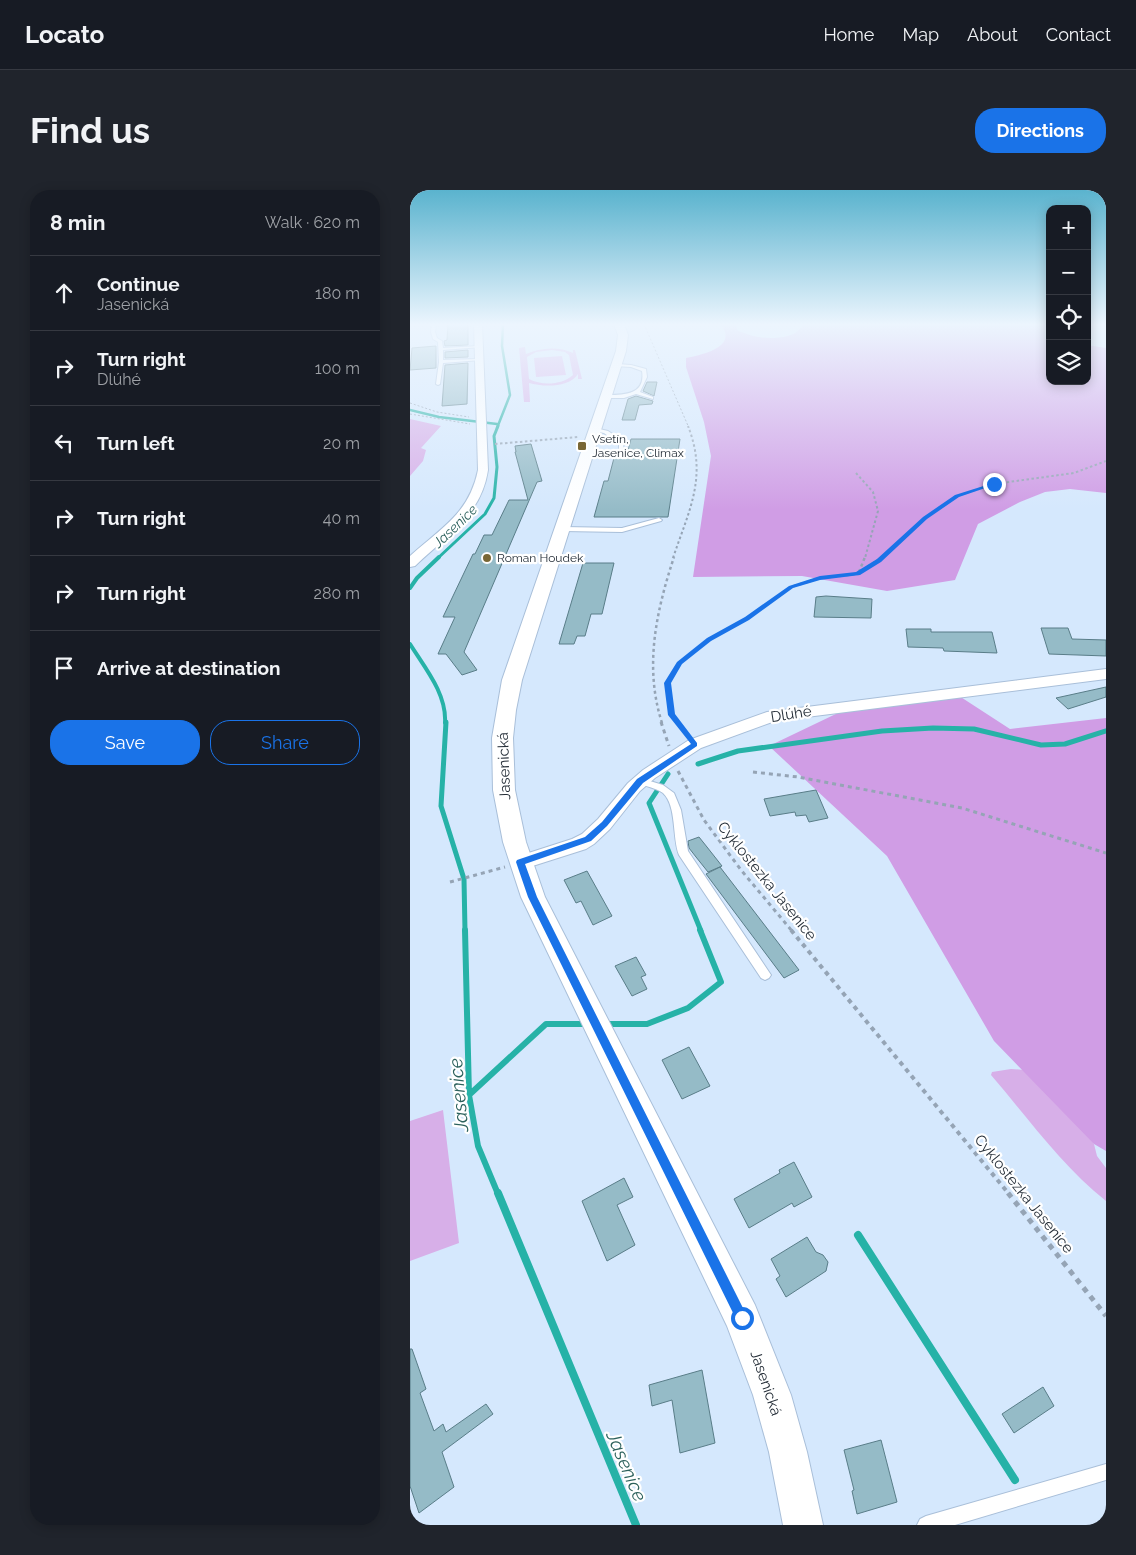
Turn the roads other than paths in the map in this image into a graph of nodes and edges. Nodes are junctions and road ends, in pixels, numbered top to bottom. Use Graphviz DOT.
graph roads {
  1 [pos="479,386"];
  2 [pos="610,386"];
  3 [pos="642,386"];
  4 [pos="637,394"];
  5 [pos="606,397"];
  6 [pos="651,398"];
  7 [pos="591,433"];
  8 [pos="621,448"];
  9 [pos="659,520"];
  10 [pos="563,529"];
  11 [pos="410,562"];
  12 [pos="1106,674"];
  13 [pos="645,783"];
  14 [pos="520,862"];
  15 [pos="766,975"];
  16 [pos="1106,1472"];
  17 [pos="804,1525"];
  18 [pos="926,1525"];
  1 -- 11 [label="street"];
  2 -- 5 [label="street, Jasenická"];
  3 -- 4 [label="lane"];
  4 -- 5 [label="lane"];
  4 -- 6 [label="lane"];
  5 -- 7 [label="street, Jasenická"];
  7 -- 8 [label="lane"];
  7 -- 10 [label="street, Jasenická"];
  9 -- 10 [label="lane"];
  10 -- 14 [label="street, Jasenická"];
  12 -- 13 [label="street, Dlúhé"];
  13 -- 14 [label="street, Dlúhé"];
  13 -- 15 [label="lane"];
  14 -- 17 [label="street, Jasenická"];
  16 -- 18 [label="lane"];
}
